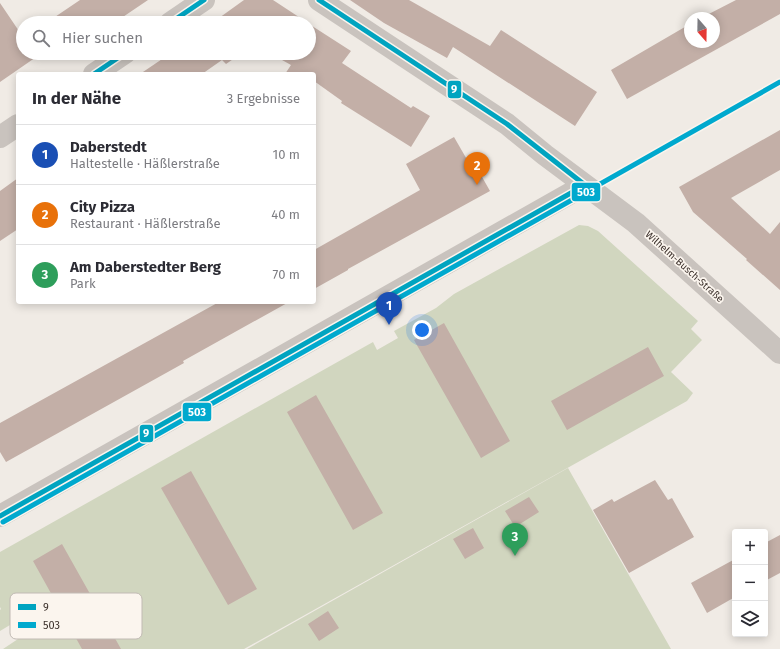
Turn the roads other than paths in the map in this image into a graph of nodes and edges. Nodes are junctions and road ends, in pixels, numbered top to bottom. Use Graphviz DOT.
graph roads {
  1 [pos="204,0"];
  2 [pos="319,0"];
  3 [pos="180,16"];
  4 [pos="115,60"];
  5 [pos="97,72"];
  6 [pos="585,185"];
  7 [pos="780,353"];
  8 [pos="3,509"];
  1 -- 3 [label="street"];
  2 -- 6 [label="street, Wilhelm-Busch-Straße"];
  4 -- 5 [label="street"];
  6 -- 7 [label="street, Wilhelm-Busch-Straße"];
  6 -- 8 [label="street"];
}
